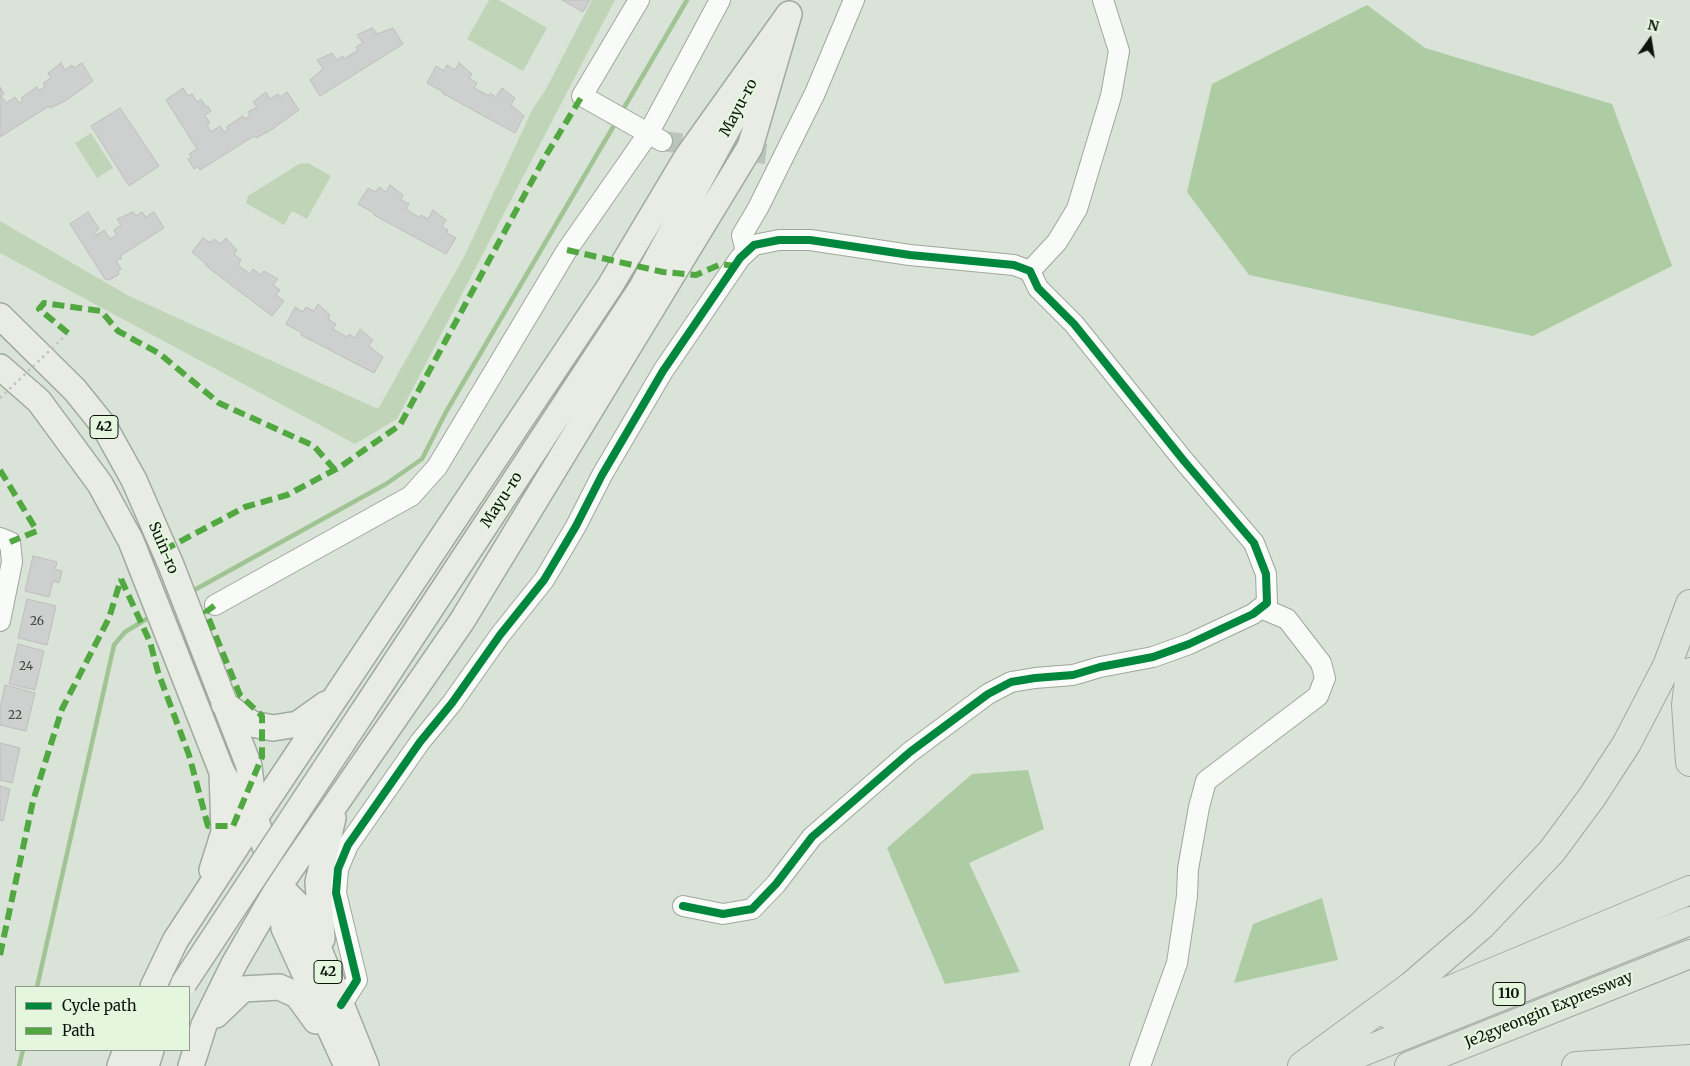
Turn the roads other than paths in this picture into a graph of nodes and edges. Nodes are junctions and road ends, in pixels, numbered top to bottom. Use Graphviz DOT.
graph roads {
  1 [pos="639,0"];
  2 [pos="720,0"];
  3 [pos="854,0"];
  4 [pos="1103,0"];
  5 [pos="792,7"];
  6 [pos="651,135"];
  7 [pos="746,252"];
  8 [pos="1030,271"];
  9 [pos="0,316"];
  10 [pos="0,367"];
  11 [pos="0,538"];
  12 [pos="1690,604"];
  13 [pos="215,606"];
  14 [pos="1261,608"];
  15 [pos="0,622"];
  16 [pos="1690,672"];
  17 [pos="340,693"];
  18 [pos="224,704"];
  19 [pos="1690,762"];
  20 [pos="222,772"];
  21 [pos="338,803"];
  22 [pos="255,818"];
  23 [pos="279,886"];
  24 [pos="1690,890"];
  25 [pos="683,906"];
  26 [pos="193,915"];
  27 [pos="1690,921"];
  28 [pos="1690,954"];
  29 [pos="324,964"];
  30 [pos="183,985"];
  31 [pos="153,986"];
  32 [pos="341,1005"];
  33 [pos="203,1027"];
  34 [pos="1344,1034"];
  35 [pos="126,1051"];
  36 [pos="150,1051"];
  37 [pos="1688,1058"];
  38 [pos="120,1066"];
  39 [pos="146,1066"];
  40 [pos="191,1066"];
  41 [pos="347,1066"];
  42 [pos="366,1066"];
  43 [pos="1140,1066"];
  44 [pos="1302,1066"];
  45 [pos="1327,1066"];
  46 [pos="1409,1066"];
  47 [pos="1576,1066"];
  1 -- 6 [label="street"];
  2 -- 6 [label="street"];
  3 -- 7 [label="street"];
  4 -- 8 [label="street"];
  5 -- 17 [label="main road"];
  5 -- 21 [label="main road"];
  5 -- 30 [label="main road, Mayu-ro, bridge"];
  6 -- 13 [label="street"];
  7 -- 8 [label="street"];
  7 -- 32 [label="street"];
  8 -- 14 [label="street"];
  9 -- 18 [label="main road, Suin-ro / 42"];
  10 -- 20 [label="main road, Suin-ro / 42"];
  11 -- 15 [label="street"];
  12 -- 34 [label="highway"];
  14 -- 25 [label="street"];
  14 -- 43 [label="street"];
  16 -- 19 [label="highway"];
  17 -- 18 [label="main road"];
  17 -- 22 [label="main road"];
  18 -- 22 [label="main road, Suin-ro / 42"];
  20 -- 22 [label="main road, Suin-ro / 42"];
  20 -- 26 [label="main road"];
  21 -- 23 [label="main road"];
  21 -- 29 [label="main road"];
  22 -- 23 [label="main road, Suin-ro / 42"];
  22 -- 26 [label="main road"];
  23 -- 29 [label="main road, Suin-ro / 42"];
  23 -- 33 [label="main road"];
  23 -- 41 [label="main road, Suin-ro / 42"];
  24 -- 34 [label="highway, 110"];
  26 -- 31 [label="main road"];
  27 -- 45 [label="highway, Je2gyeongin Expressway / 110"];
  28 -- 46 [label="highway, Je2gyeongin Expressway / 110"];
  29 -- 32 [label="main road, Suin-ro / 42"];
  32 -- 42 [label="main road, Suin-ro / 42"];
  33 -- 40 [label="main road"];
  33 -- 41 [label="main road"];
  34 -- 44 [label="highway"];
  35 -- 38 [label="main road"];
  36 -- 39 [label="main road"];
  37 -- 47 [label="highway"];
}
